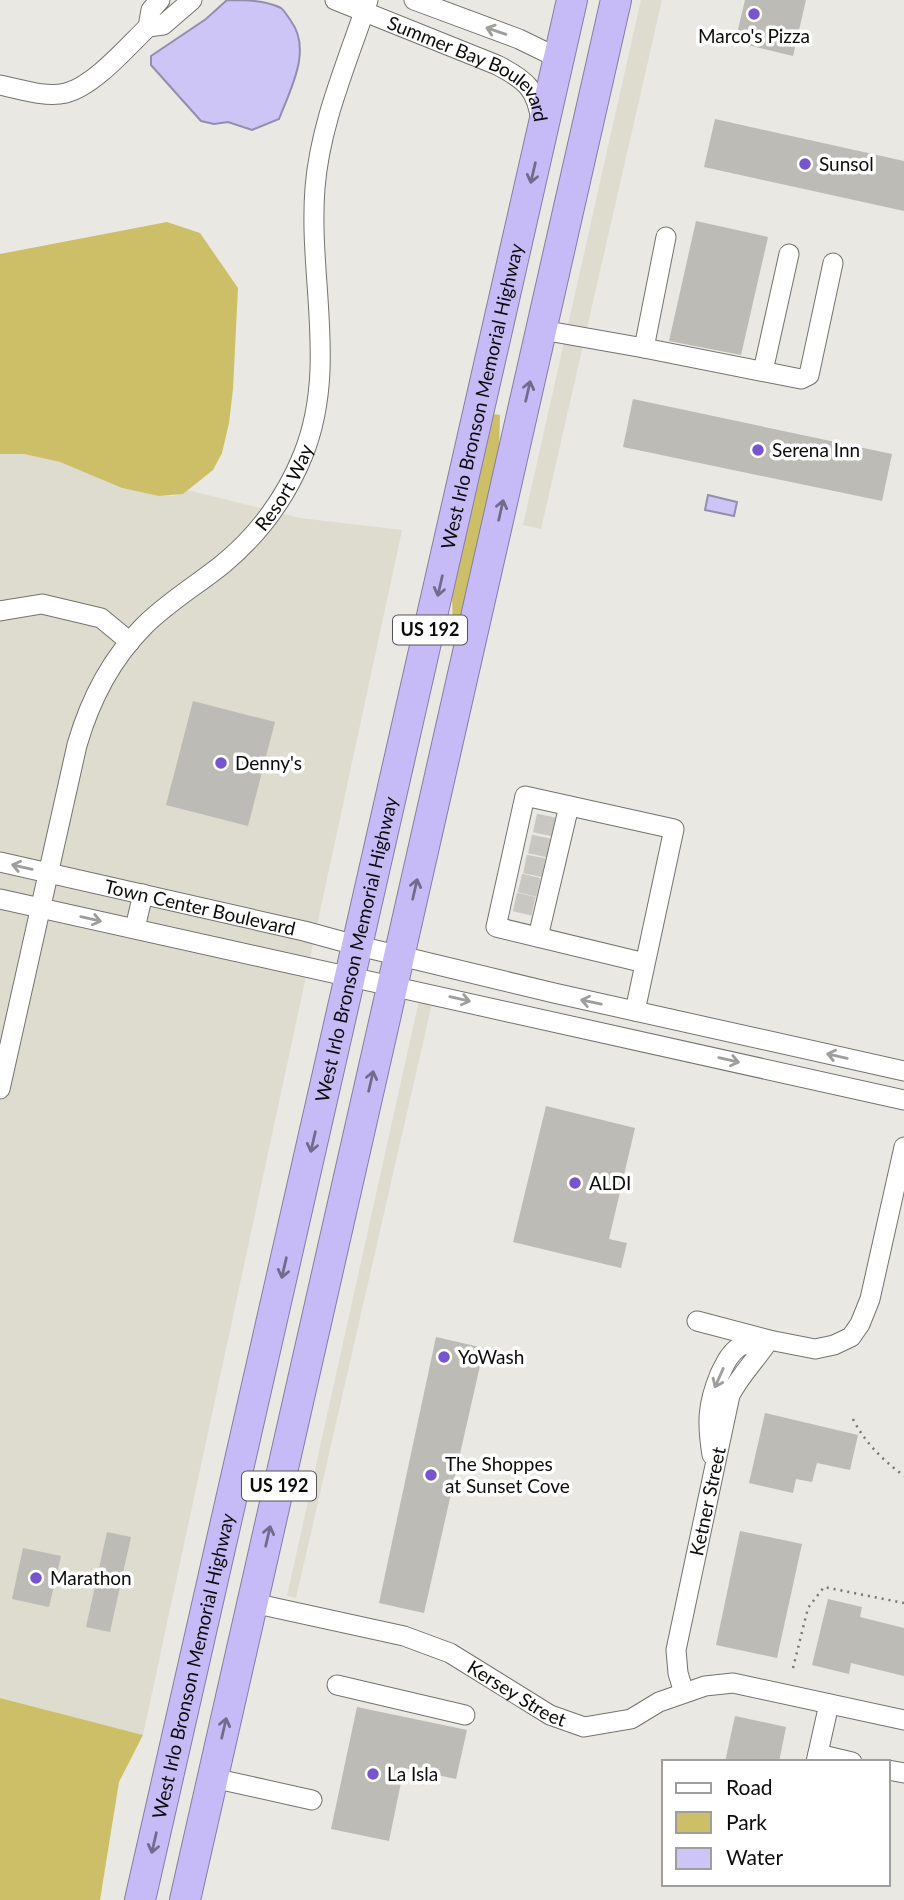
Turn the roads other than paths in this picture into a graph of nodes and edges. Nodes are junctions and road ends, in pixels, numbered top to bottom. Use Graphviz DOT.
graph roads {
  1 [pos="160,0"];
  2 [pos="192,0"];
  3 [pos="335,0"];
  4 [pos="414,0"];
  5 [pos="574,0"];
  6 [pos="616,0"];
  7 [pos="366,6"];
  8 [pos="148,27"];
  9 [pos="558,58"];
  10 [pos="599,76"];
  11 [pos="0,85"];
  12 [pos="541,137"];
  13 [pos="575,181"];
  14 [pos="666,237"];
  15 [pos="789,254"];
  16 [pos="833,263"];
  17 [pos="542,330"];
  18 [pos="643,348"];
  19 [pos="763,371"];
  20 [pos="0,611"];
  21 [pos="130,642"];
  22 [pos="569,806"];
  23 [pos="543,825"];
  24 [pos="538,846"];
  25 [pos="0,862"];
  26 [pos="50,873"];
  27 [pos="143,894"];
  28 [pos="0,899"];
  29 [pos="42,908"];
  30 [pos="135,928"];
  31 [pos="538,937"];
  32 [pos="359,946"];
  33 [pos="645,963"];
  34 [pos="396,970"];
  35 [pos="352,975"];
  36 [pos="554,993"];
  37 [pos="635,1011"];
  38 [pos="547,1019"];
  39 [pos="698,1025"];
  40 [pos="691,1052"];
  41 [pos="904,1071"];
  42 [pos="0,1089"];
  43 [pos="904,1100"];
  44 [pos="904,1147"];
  45 [pos="696,1321"];
  46 [pos="769,1340"];
  47 [pos="229,1516"];
  48 [pos="253,1603"];
  49 [pos="337,1685"];
  50 [pos="684,1693"];
  51 [pos="829,1704"];
  52 [pos="466,1715"];
  53 [pos="904,1720"];
  54 [pos="817,1758"];
  55 [pos="834,1760"];
  56 [pos="213,1778"];
  57 [pos="312,1800"];
  58 [pos="140,1900"];
  59 [pos="186,1900"];
  1 -- 8 [label="street"];
  2 -- 8 [label="street"];
  3 -- 7 [label="street, Summer Bay Boulevard"];
  9 -- 4 [label="street, Summer Bay Boulevard, one-way"];
  5 -- 9 [label="highway, West Irlo Bronson Memorial Highway / US 192"];
  5 -- 10 [label="highway"];
  6 -- 10 [label="highway, US 192"];
  7 -- 12 [label="street, Summer Bay Boulevard"];
  7 -- 21 [label="street, Resort Way"];
  8 -- 11 [label="street"];
  9 -- 12 [label="highway, West Irlo Bronson Memorial Highway / US 192"];
  9 -- 13 [label="highway"];
  10 -- 13 [label="highway, US 192"];
  12 -- 32 [label="highway, West Irlo Bronson Memorial Highway / US 192, one-way"];
  13 -- 17 [label="highway, US 192"];
  14 -- 18 [label="street"];
  15 -- 19 [label="street"];
  16 -- 19 [label="street"];
  17 -- 18 [label="street"];
  34 -- 17 [label="highway, US 192, one-way"];
  18 -- 19 [label="street"];
  20 -- 21 [label="street"];
  21 -- 26 [label="street, Resort Way"];
  22 -- 23 [label="street"];
  22 -- 23 [label="street"];
  22 -- 33 [label="street"];
  23 -- 24 [label="street"];
  23 -- 24 [label="street"];
  24 -- 31 [label="street"];
  24 -- 31 [label="street"];
  26 -- 25 [label="street, Town Center Boulevard, one-way"];
  26 -- 27 [label="street, Town Center Boulevard"];
  26 -- 29 [label="street, Resort Way"];
  27 -- 30 [label="street"];
  27 -- 32 [label="street, Town Center Boulevard"];
  28 -- 29 [label="street, Town Center Boulevard"];
  29 -- 30 [label="street, Town Center Boulevard, one-way"];
  29 -- 42 [label="street, Resort Way"];
  30 -- 35 [label="street, Town Center Boulevard"];
  31 -- 33 [label="street"];
  32 -- 34 [label="street, Town Center Boulevard"];
  32 -- 35 [label="highway, West Irlo Bronson Memorial Highway / US 192"];
  33 -- 37 [label="street"];
  34 -- 35 [label="street, Town Center Boulevard"];
  34 -- 36 [label="street"];
  34 -- 38 [label="street, one-way"];
  48 -- 34 [label="highway, US 192, one-way"];
  35 -- 47 [label="highway, West Irlo Bronson Memorial Highway / US 192, one-way"];
  37 -- 36 [label="street, one-way"];
  36 -- 38 [label="street"];
  37 -- 39 [label="street"];
  38 -- 40 [label="street"];
  39 -- 40 [label="street"];
  41 -- 39 [label="street, one-way"];
  40 -- 43 [label="street, one-way"];
  44 -- 46 [label="street"];
  45 -- 46 [label="street"];
  46 -- 50 [label="street, Ketner Street"];
  47 -- 48 [label="highway"];
  47 -- 58 [label="highway, West Irlo Bronson Memorial Highway / US 192, one-way"];
  48 -- 50 [label="street, Kersey Street"];
  56 -- 48 [label="highway, US 192, one-way"];
  49 -- 52 [label="street"];
  50 -- 51 [label="street, Kersey Street"];
  51 -- 53 [label="street, Kersey Street"];
  51 -- 54 [label="street"];
  54 -- 55 [label="street"];
  56 -- 57 [label="street"];
  56 -- 59 [label="highway, US 192"];
}
